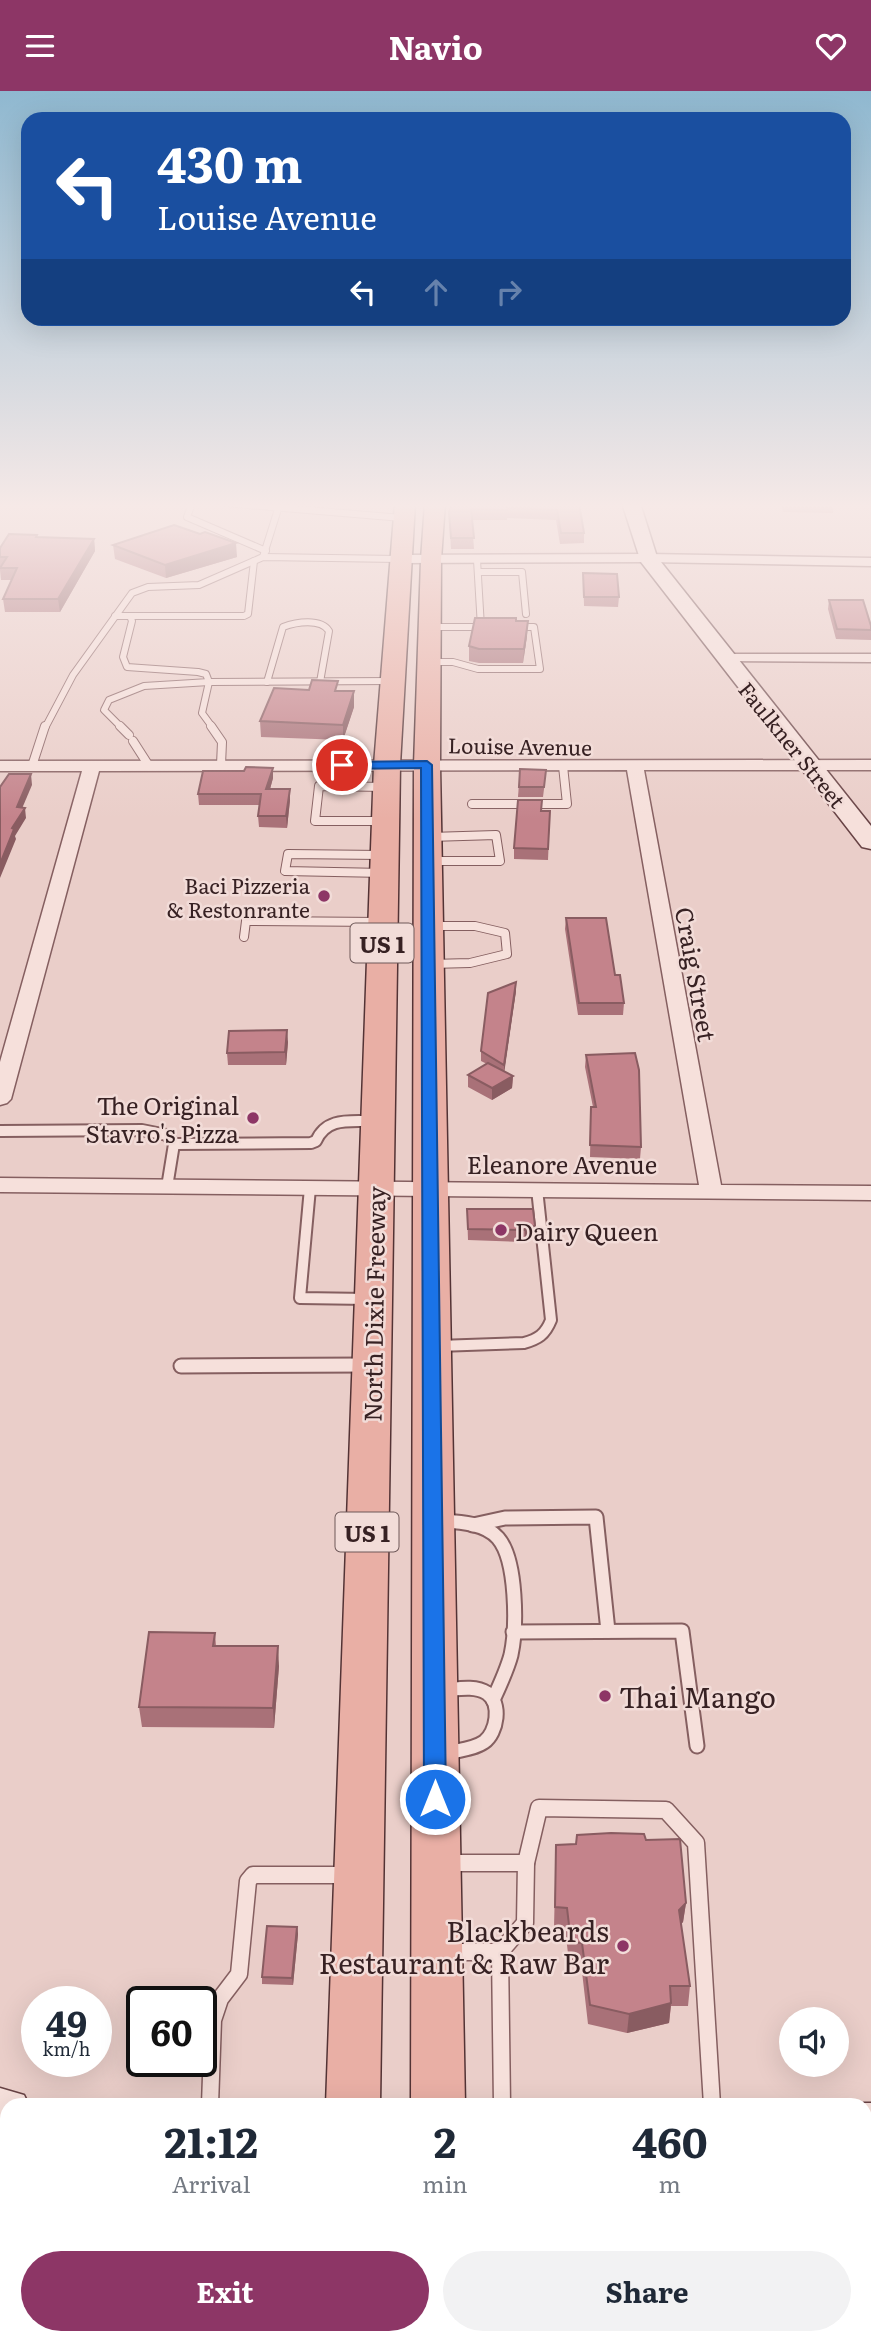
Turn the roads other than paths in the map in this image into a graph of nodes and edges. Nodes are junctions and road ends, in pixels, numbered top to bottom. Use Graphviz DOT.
graph roads {
  1 [pos="121,608"];
  2 [pos="249,608"];
  3 [pos="396,608"];
  4 [pos="430,608"];
  5 [pos="480,608"];
  6 [pos="525,608"];
  7 [pos="686,608"];
  8 [pos="526,614"];
  9 [pos="115,616"];
  10 [pos="130,616"];
  11 [pos="429,627"];
  12 [pos="481,627"];
  13 [pos="494,627"];
  14 [pos="508,627"];
  15 [pos="724,658"];
  16 [pos="868,658"];
  17 [pos="429,662"];
  18 [pos="392,681"];
  19 [pos="209,682"];
  20 [pos="267,682"];
  21 [pos="320,682"];
  22 [pos="221,765"];
  23 [pos="427,765"];
  24 [pos="871,765"];
  25 [pos="0,766"];
  26 [pos="32,766"];
  27 [pos="92,766"];
  28 [pos="149,766"];
  29 [pos="563,766"];
  30 [pos="810,766"];
  31 [pos="635,767"];
  32 [pos="386,776"];
  33 [pos="472,804"];
  34 [pos="385,821"];
  35 [pos="871,842"];
  36 [pos="427,849"];
  37 [pos="384,864"];
  38 [pos="383,922"];
  39 [pos="428,926"];
  40 [pos="244,937"];
  41 [pos="428,964"];
  42 [pos="0,1099"];
  43 [pos="377,1121"];
  44 [pos="0,1131"];
  45 [pos="174,1144"];
  46 [pos="0,1185"];
  47 [pos="167,1187"];
  48 [pos="310,1188"];
  49 [pos="376,1188"];
  50 [pos="430,1189"];
  51 [pos="537,1189"];
  52 [pos="711,1190"];
  53 [pos="871,1193"];
  54 [pos="373,1299"];
  55 [pos="431,1346"];
  56 [pos="372,1365"];
  57 [pos="181,1366"];
  58 [pos="453,1523"];
  59 [pos="513,1632"];
  60 [pos="608,1632"];
  61 [pos="434,1691"];
  62 [pos="493,1700"];
  63 [pos="697,1746"];
  64 [pos="435,1756"];
  65 [pos="436,1863"];
  66 [pos="526,1863"];
  67 [pos="359,1875"];
  68 [pos="436,1951"];
  69 [pos="500,1952"];
  70 [pos="209,2098"];
  71 [pos="352,2098"];
  72 [pos="438,2098"];
  73 [pos="502,2098"];
  74 [pos="712,2098"];
  1 -- 9 [label="lane"];
  2 -- 10 [label="lane"];
  3 -- 18 [label="main road, North Dixie Freeway / US 1"];
  4 -- 11 [label="main road, US 1"];
  5 -- 12 [label="lane"];
  6 -- 8 [label="lane"];
  7 -- 15 [label="street, Faulkner Street"];
  9 -- 10 [label="lane"];
  9 -- 26 [label="lane"];
  10 -- 19 [label="lane"];
  11 -- 12 [label="lane"];
  11 -- 17 [label="main road, US 1"];
  12 -- 13 [label="lane"];
  14 -- 17 [label="lane"];
  15 -- 16 [label="street"];
  15 -- 30 [label="street, Faulkner Street"];
  17 -- 23 [label="main road, US 1"];
  18 -- 21 [label="lane"];
  18 -- 32 [label="main road, North Dixie Freeway / US 1"];
  19 -- 20 [label="lane"];
  19 -- 22 [label="lane"];
  19 -- 28 [label="lane"];
  20 -- 21 [label="lane"];
  20 -- 21 [label="lane"];
  22 -- 28 [label="street, Louise Avenue"];
  22 -- 32 [label="street, Louise Avenue"];
  23 -- 29 [label="street, Louise Avenue"];
  23 -- 32 [label="street, Louise Avenue"];
  23 -- 36 [label="main road, US 1"];
  24 -- 30 [label="street, Louise Avenue"];
  25 -- 26 [label="street, Louise Avenue"];
  26 -- 27 [label="street, Louise Avenue"];
  27 -- 28 [label="street, Louise Avenue"];
  27 -- 42 [label="street"];
  29 -- 31 [label="street, Louise Avenue"];
  29 -- 33 [label="lane"];
  30 -- 31 [label="street, Louise Avenue"];
  30 -- 35 [label="street, Faulkner Street"];
  31 -- 52 [label="street, Craig Street"];
  32 -- 34 [label="main road, North Dixie Freeway / US 1"];
  32 -- 34 [label="lane"];
  34 -- 37 [label="main road, North Dixie Freeway / US 1"];
  36 -- 36 [label="lane"];
  36 -- 39 [label="main road, US 1"];
  37 -- 37 [label="lane"];
  37 -- 38 [label="main road, North Dixie Freeway / US 1"];
  38 -- 40 [label="lane"];
  38 -- 43 [label="main road, North Dixie Freeway / US 1"];
  39 -- 41 [label="main road, US 1"];
  39 -- 41 [label="lane"];
  41 -- 50 [label="main road, US 1"];
  43 -- 45 [label="lane"];
  43 -- 49 [label="main road, North Dixie Freeway / US 1"];
  44 -- 45 [label="lane"];
  45 -- 47 [label="lane"];
  46 -- 47 [label="street, Eleanore Avenue"];
  47 -- 48 [label="street, Eleanore Avenue"];
  48 -- 49 [label="street, Eleanore Avenue"];
  48 -- 54 [label="lane"];
  49 -- 50 [label="street, Eleanore Avenue"];
  49 -- 54 [label="main road, North Dixie Freeway / US 1"];
  50 -- 51 [label="street, Eleanore Avenue"];
  50 -- 55 [label="main road, US 1"];
  51 -- 52 [label="street, Eleanore Avenue"];
  51 -- 55 [label="lane"];
  52 -- 53 [label="street, Eleanore Avenue"];
  54 -- 56 [label="main road, North Dixie Freeway / US 1"];
  55 -- 58 [label="main road, US 1"];
  56 -- 57 [label="lane"];
  56 -- 67 [label="main road, North Dixie Freeway / US 1"];
  58 -- 59 [label="lane"];
  58 -- 60 [label="lane"];
  58 -- 61 [label="main road, US 1"];
  59 -- 60 [label="lane"];
  59 -- 62 [label="lane"];
  60 -- 63 [label="lane"];
  61 -- 62 [label="lane"];
  61 -- 64 [label="main road, US 1"];
  62 -- 64 [label="lane"];
  64 -- 65 [label="main road, US 1"];
  65 -- 66 [label="lane"];
  65 -- 68 [label="main road, US 1"];
  66 -- 69 [label="lane"];
  66 -- 74 [label="lane"];
  67 -- 70 [label="lane"];
  67 -- 71 [label="main road, North Dixie Freeway / US 1"];
  68 -- 69 [label="lane"];
  68 -- 72 [label="main road, US 1"];
  69 -- 73 [label="lane"];
}
